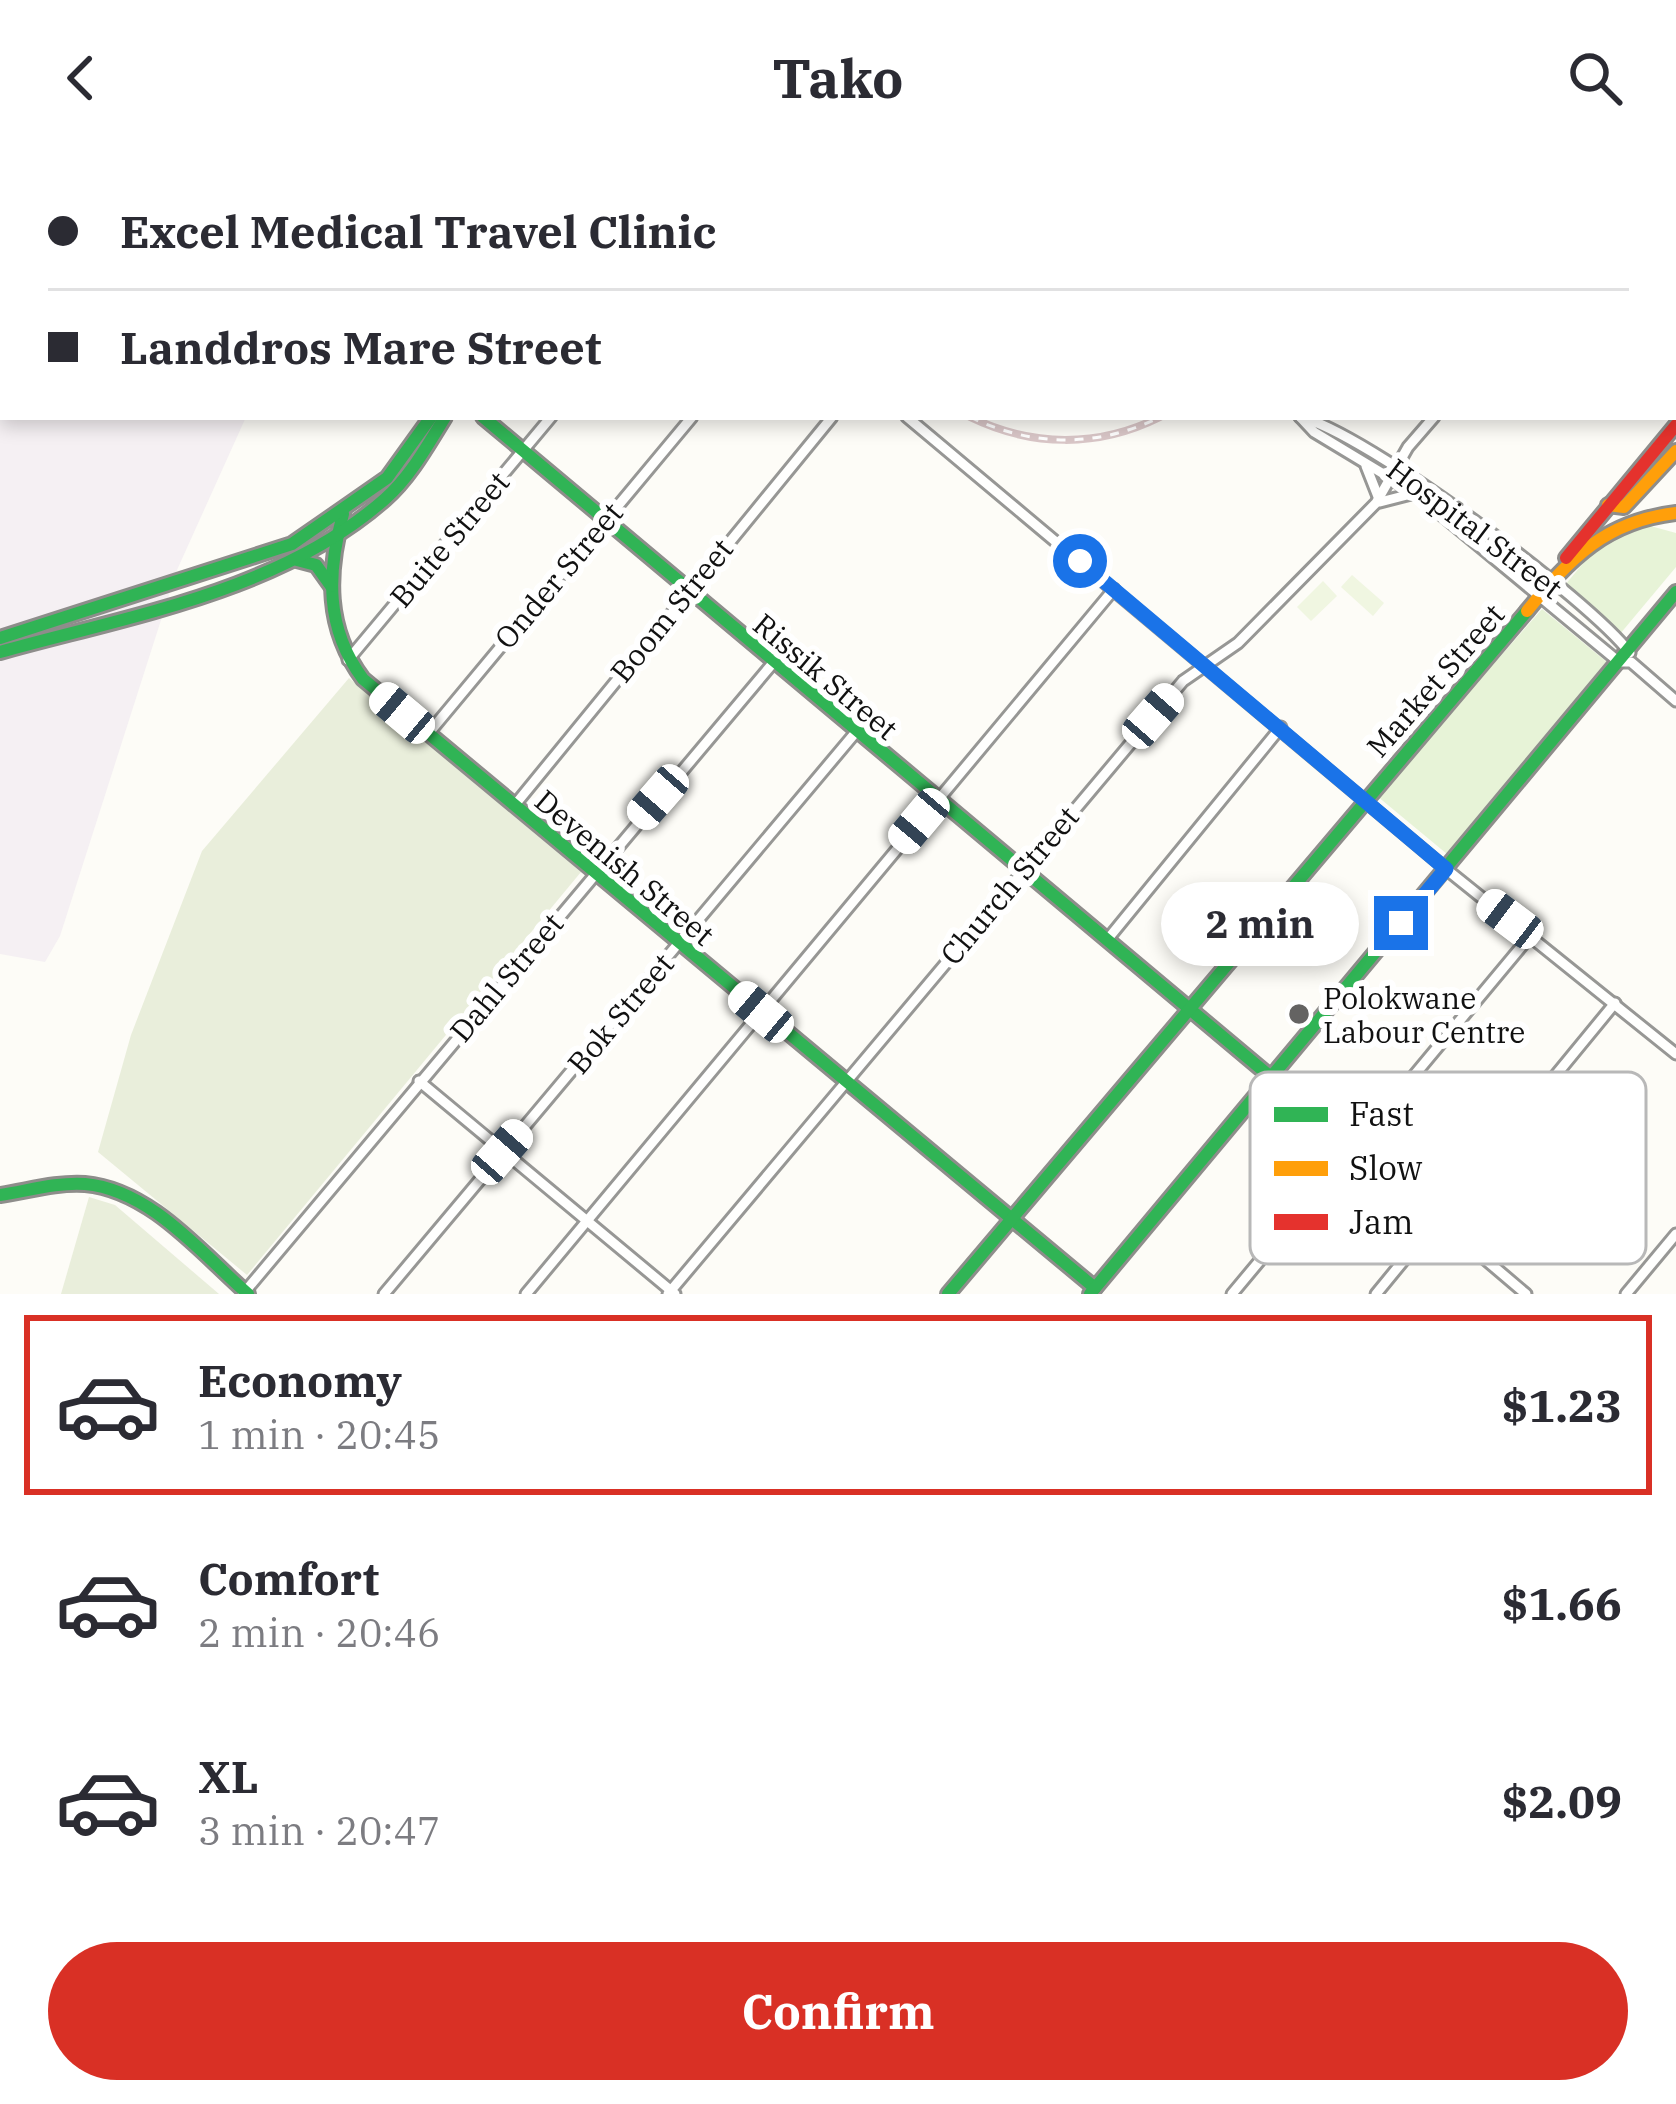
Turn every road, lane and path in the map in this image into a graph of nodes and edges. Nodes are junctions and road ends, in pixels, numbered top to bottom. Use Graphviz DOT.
graph roads {
  1 [pos="428,420"];
  2 [pos="443,420"];
  3 [pos="487,420"];
  4 [pos="549,420"];
  5 [pos="689,420"];
  6 [pos="829,420"];
  7 [pos="911,420"];
  8 [pos="1303,420"];
  9 [pos="1313,420"];
  10 [pos="1431,420"];
  11 [pos="1676,425"];
  12 [pos="1408,447"];
  13 [pos="1676,451"];
  14 [pos="522,452"];
  15 [pos="1380,457"];
  16 [pos="1364,462"];
  17 [pos="1400,469"];
  18 [pos="1393,479"];
  19 [pos="1415,493"];
  20 [pos="1378,501"];
  21 [pos="1607,505"];
  22 [pos="343,514"];
  23 [pos="1674,514"];
  24 [pos="602,520"];
  25 [pos="336,537"];
  26 [pos="289,553"];
  27 [pos="1565,560"];
  28 [pos="1550,583"];
  29 [pos="331,587"];
  30 [pos="1114,589"];
  31 [pos="686,590"];
  32 [pos="1676,592"];
  33 [pos="1540,596"];
  34 [pos="0,638"];
  35 [pos="0,652"];
  36 [pos="1627,658"];
  37 [pos="348,660"];
  38 [pos="773,663"];
  39 [pos="1204,663"];
  40 [pos="1676,701"];
  41 [pos="1281,727"];
  42 [pos="856,732"];
  43 [pos="428,734"];
  44 [pos="1365,796"];
  45 [pos="937,801"];
  46 [pos="514,806"];
  47 [pos="1446,869"];
  48 [pos="1020,870"];
  49 [pos="594,873"];
  50 [pos="1531,935"];
  51 [pos="1107,940"];
  52 [pos="679,942"];
  53 [pos="1615,1003"];
  54 [pos="1188,1009"];
  55 [pos="761,1012"];
  56 [pos="1676,1054"];
  57 [pos="1265,1072"];
  58 [pos="1277,1072"];
  59 [pos="1417,1072"];
  60 [pos="1559,1072"];
  61 [pos="847,1078"];
  62 [pos="419,1081"];
  63 [pos="1250,1105"];
  64 [pos="502,1152"];
  65 [pos="5,1195"];
  66 [pos="1013,1218"];
  67 [pos="586,1223"];
  68 [pos="1676,1234"];
  69 [pos="1257,1264"];
  70 [pos="1401,1264"];
  71 [pos="1489,1264"];
  72 [pos="1096,1292"];
  73 [pos="245,1293"];
  74 [pos="671,1293"];
  75 [pos="384,1294"];
  76 [pos="526,1294"];
  77 [pos="948,1294"];
  78 [pos="1232,1294"];
  79 [pos="1376,1294"];
  80 [pos="1526,1294"];
  81 [pos="1626,1294"];
  1 -- 22 [label="main road"];
  2 -- 25 [label="main road"];
  3 -- 14 [label="main road, Rissik Street"];
  4 -- 14 [label="street, Buite Street"];
  5 -- 24 [label="street, Onder Street"];
  6 -- 31 [label="street, Boom Street"];
  7 -- 30 [label="street"];
  8 -- 16 [label="street, Hospital Street"];
  9 -- 15 [label="street, Hospital Street"];
  10 -- 12 [label="street, Church Street"];
  11 -- 21 [label="main road, Market Street"];
  12 -- 15 [label="street, Church Street"];
  12 -- 17 [label="street, Church Street"];
  13 -- 21 [label="main road"];
  14 -- 24 [label="main road, Rissik Street"];
  14 -- 37 [label="street, Buite Street"];
  15 -- 17 [label="street, Hospital Street"];
  16 -- 18 [label="street, Hospital Street"];
  16 -- 20 [label="street"];
  17 -- 18 [label="street, Church Street"];
  17 -- 28 [label="street, Hospital Street"];
  18 -- 19 [label="street, Hospital Street"];
  18 -- 20 [label="street, Church Street"];
  19 -- 20 [label="street"];
  19 -- 33 [label="street, Hospital Street"];
  20 -- 39 [label="street, Church Street"];
  21 -- 27 [label="main road, Market Street"];
  22 -- 25 [label="main road"];
  22 -- 26 [label="main road"];
  23 -- 27 [label="main road"];
  24 -- 31 [label="main road, Rissik Street"];
  24 -- 43 [label="street, Onder Street"];
  25 -- 26 [label="main road"];
  25 -- 29 [label="main road"];
  26 -- 29 [label="main road"];
  26 -- 34 [label="main road"];
  26 -- 35 [label="main road"];
  27 -- 28 [label="main road, Market Street"];
  28 -- 33 [label="main road, Market Street"];
  28 -- 36 [label="street, Hospital Street"];
  29 -- 37 [label="main road"];
  30 -- 39 [label="street"];
  30 -- 45 [label="street"];
  31 -- 38 [label="main road, Rissik Street"];
  31 -- 46 [label="street, Boom Street"];
  32 -- 36 [label="main road"];
  33 -- 36 [label="street, Hospital Street"];
  33 -- 44 [label="main road, Market Street"];
  36 -- 40 [label="street, Hospital Street"];
  36 -- 47 [label="main road"];
  37 -- 43 [label="main road, Devenish Street"];
  38 -- 42 [label="main road, Rissik Street"];
  38 -- 49 [label="street, Dahl Street"];
  39 -- 41 [label="street"];
  39 -- 48 [label="street, Church Street"];
  41 -- 44 [label="street"];
  41 -- 51 [label="street"];
  42 -- 45 [label="main road, Rissik Street"];
  42 -- 52 [label="street, Bok Street"];
  43 -- 46 [label="main road, Devenish Street"];
  44 -- 47 [label="street"];
  44 -- 54 [label="main road, Market Street"];
  45 -- 48 [label="main road, Rissik Street"];
  45 -- 55 [label="street"];
  46 -- 49 [label="main road, Devenish Street"];
  47 -- 50 [label="street"];
  47 -- 58 [label="main road"];
  48 -- 51 [label="main road, Rissik Street"];
  48 -- 61 [label="street, Church Street"];
  49 -- 52 [label="main road, Devenish Street"];
  49 -- 62 [label="street, Dahl Street"];
  50 -- 53 [label="street"];
  50 -- 59 [label="street"];
  51 -- 54 [label="main road, Rissik Street"];
  52 -- 55 [label="main road, Devenish Street"];
  52 -- 64 [label="street, Bok Street"];
  53 -- 56 [label="street"];
  53 -- 60 [label="street"];
  54 -- 57 [label="main road, Rissik Street"];
  54 -- 66 [label="main road, Market Street"];
  55 -- 61 [label="main road, Devenish Street"];
  55 -- 67 [label="street"];
  61 -- 66 [label="main road, Devenish Street"];
  61 -- 74 [label="street, Church Street"];
  62 -- 64 [label="street"];
  62 -- 73 [label="street, Dahl Street"];
  63 -- 72 [label="main road"];
  64 -- 67 [label="street"];
  64 -- 75 [label="street, Bok Street"];
  65 -- 73 [label="main road"];
  66 -- 72 [label="main road, Devenish Street"];
  66 -- 77 [label="main road, Market Street"];
  67 -- 74 [label="street"];
  67 -- 76 [label="street"];
  68 -- 81 [label="street"];
  69 -- 78 [label="street"];
  70 -- 79 [label="street"];
  71 -- 80 [label="street, Rissik Street"];
}
